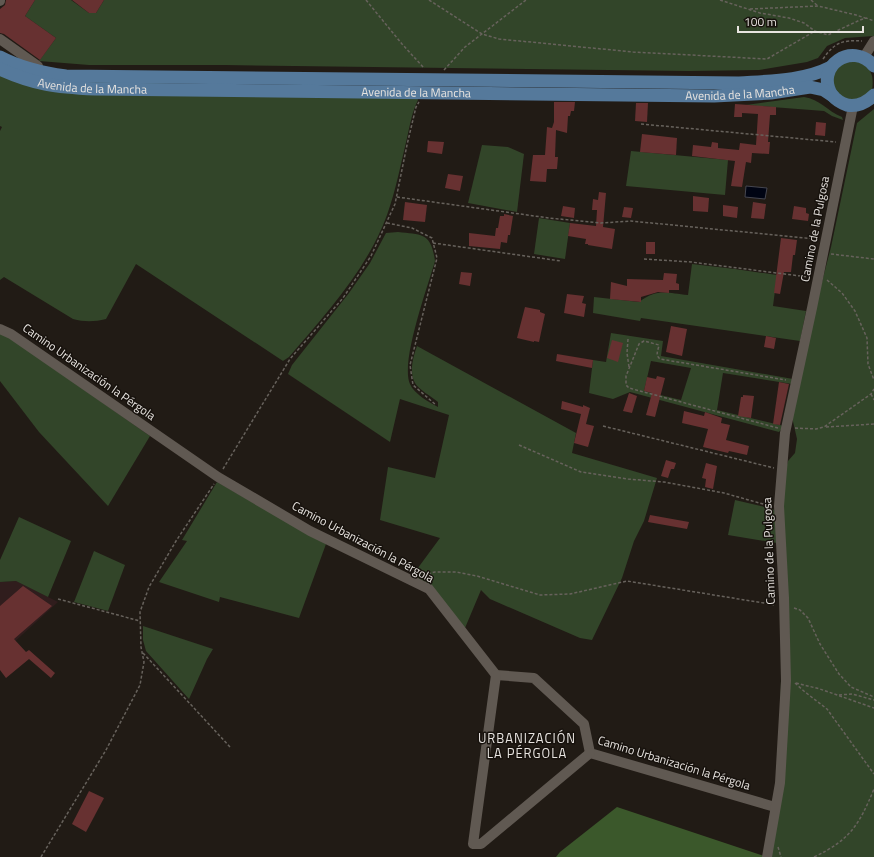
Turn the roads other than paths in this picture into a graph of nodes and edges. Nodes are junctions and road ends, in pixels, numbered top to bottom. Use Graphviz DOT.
graph roads {
  1 [pos="0,39"];
  2 [pos="874,41"];
  3 [pos="0,57"];
  4 [pos="871,62"];
  5 [pos="38,66"];
  6 [pos="831,68"];
  7 [pos="0,69"];
  8 [pos="874,95"];
  9 [pos="833,96"];
  10 [pos="853,106"];
  11 [pos="0,329"];
  12 [pos="496,675"];
  13 [pos="590,753"];
  14 [pos="775,807"];
  15 [pos="767,857"];
  1 -- 5 [label="street"];
  2 -- 4 [label="street"];
  3 -- 6 [label="main road, Avenida de la Mancha"];
  4 -- 6 [label="main road, Avenida de la Mancha"];
  6 -- 9 [label="main road"];
  7 -- 9 [label="main road, Avenida de la Mancha"];
  8 -- 10 [label="main road"];
  9 -- 10 [label="main road, Avenida de la Mancha"];
  10 -- 14 [label="street, Camino de la Pulgosa"];
  11 -- 12 [label="street, Camino Urbanización la Pérgola"];
  12 -- 13 [label="street, Camino Urbanización la Pérgola"];
  12 -- 13 [label="street"];
  13 -- 14 [label="street, Camino Urbanización la Pérgola"];
  14 -- 15 [label="street, Camino de la Pulgosa"];
}
